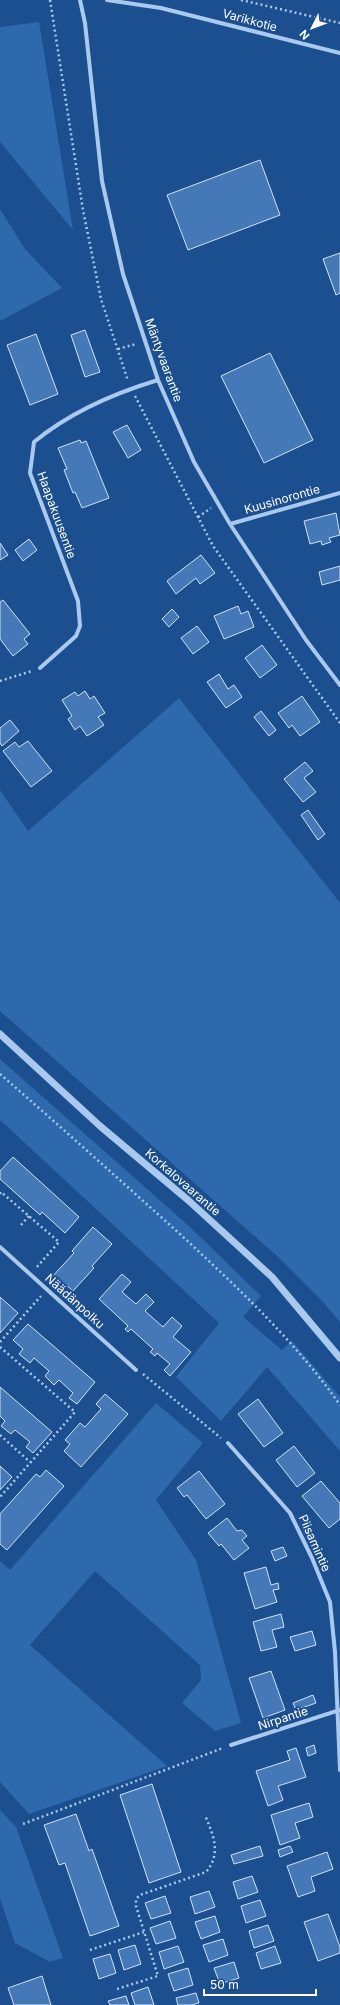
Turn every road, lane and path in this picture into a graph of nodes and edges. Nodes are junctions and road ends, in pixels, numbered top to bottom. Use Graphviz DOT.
graph roads {
  1 [pos="80,0"];
  2 [pos="107,0"];
  3 [pos="241,0"];
  4 [pos="340,23"];
  5 [pos="340,54"];
  6 [pos="145,341"];
  7 [pos="118,350"];
  8 [pos="158,380"];
  9 [pos="340,493"];
  10 [pos="218,504"];
  11 [pos="198,517"];
  12 [pos="230,524"];
  13 [pos="40,668"];
  14 [pos="0,681"];
  15 [pos="340,685"];
  16 [pos="0,1034"];
  17 [pos="0,1074"];
  18 [pos="0,1194"];
  19 [pos="29,1216"];
  20 [pos="21,1225"];
  21 [pos="0,1247"];
  22 [pos="31,1274"];
  23 [pos="47,1289"];
  24 [pos="0,1342"];
  25 [pos="0,1347"];
  26 [pos="340,1358"];
  27 [pos="136,1370"];
  28 [pos="340,1404"];
  29 [pos="0,1435"];
  30 [pos="228,1443"];
  31 [pos="30,1462"];
  32 [pos="0,1497"];
  33 [pos="339,1710"];
  34 [pos="231,1745"];
  35 [pos="340,1770"];
  36 [pos="205,1815"];
  37 [pos="23,1824"];
  38 [pos="144,1932"];
  39 [pos="90,1950"];
  40 [pos="117,1989"];
  1 -- 6 [label="street, Mäntyvaarantie"];
  2 -- 5 [label="street, Varikkotie"];
  3 -- 4 [label="path"];
  6 -- 7 [label="path"];
  6 -- 8 [label="street, Mäntyvaarantie"];
  8 -- 10 [label="street, Mäntyvaarantie"];
  8 -- 13 [label="street, Haapakuusentie"];
  9 -- 12 [label="street, Kuusinorontie"];
  10 -- 11 [label="path"];
  10 -- 12 [label="street, Mäntyvaarantie"];
  12 -- 15 [label="street, Mäntyvaarantie"];
  13 -- 14 [label="path"];
  16 -- 26 [label="street, Korkalovaarantie"];
  17 -- 28 [label="path"];
  18 -- 19 [label="path"];
  19 -- 20 [label="path"];
  19 -- 22 [label="path"];
  21 -- 22 [label="street, Näädänpolku"];
  22 -- 23 [label="street, Näädänpolku"];
  23 -- 24 [label="path"];
  23 -- 27 [label="street, Näädänpolku"];
  25 -- 31 [label="path"];
  27 -- 30 [label="path"];
  29 -- 31 [label="path"];
  30 -- 33 [label="street, Piisamintie"];
  31 -- 32 [label="path"];
  33 -- 34 [label="street, Nirpantie"];
  33 -- 35 [label="street, Piisamintie"];
  34 -- 37 [label="path"];
  36 -- 38 [label="path"];
  38 -- 39 [label="path"];
  38 -- 40 [label="path"];
}
